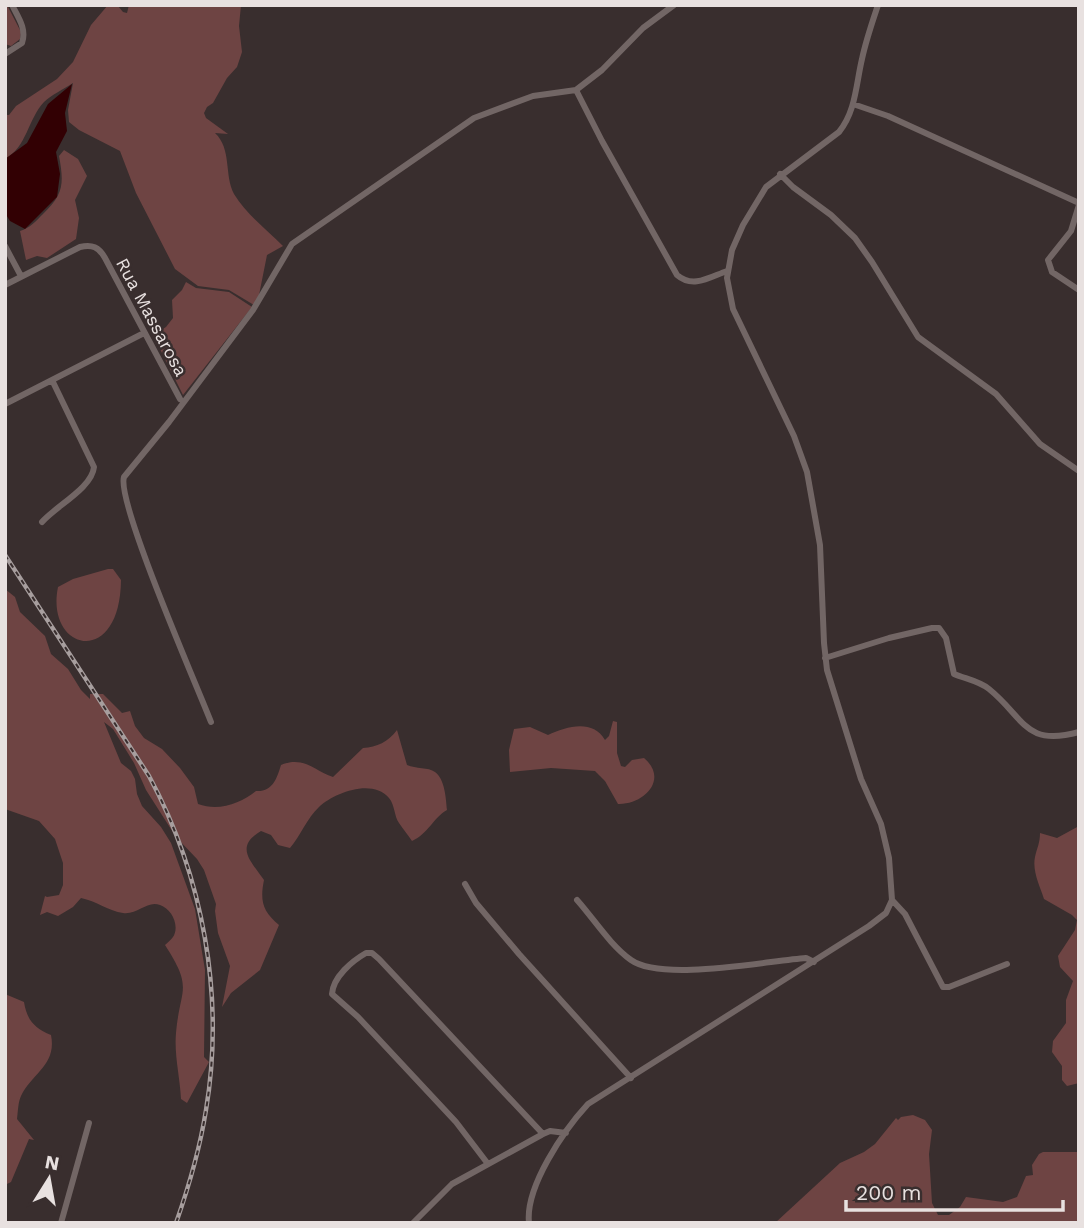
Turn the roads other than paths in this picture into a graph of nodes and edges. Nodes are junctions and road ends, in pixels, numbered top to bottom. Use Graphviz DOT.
graph roads {
  1 [pos="12,5"];
  2 [pos="674,5"];
  3 [pos="878,5"];
  4 [pos="5,54"];
  5 [pos="576,90"];
  6 [pos="853,104"];
  7 [pos="780,174"];
  8 [pos="1079,204"];
  9 [pos="5,246"];
  10 [pos="727,271"];
  11 [pos="21,276"];
  12 [pos="5,285"];
  13 [pos="1079,290"];
  14 [pos="144,333"];
  15 [pos="52,380"];
  16 [pos="180,400"];
  17 [pos="5,404"];
  18 [pos="1079,471"];
  19 [pos="42,522"];
  20 [pos="825,658"];
  21 [pos="211,722"];
  22 [pos="1079,732"];
  23 [pos="465,884"];
  24 [pos="577,900"];
  25 [pos="892,900"];
  26 [pos="814,962"];
  27 [pos="1007,964"];
  28 [pos="631,1077"];
  29 [pos="89,1123"];
  30 [pos="566,1133"];
  31 [pos="542,1134"];
  32 [pos="488,1164"];
  33 [pos="61,1223"];
  34 [pos="413,1223"];
  35 [pos="529,1223"];
  1 -- 4 [label="street"];
  2 -- 5 [label="street"];
  3 -- 6 [label="street"];
  5 -- 10 [label="street"];
  5 -- 21 [label="street"];
  6 -- 7 [label="street"];
  6 -- 8 [label="street"];
  7 -- 10 [label="street"];
  7 -- 18 [label="street"];
  8 -- 13 [label="street"];
  9 -- 11 [label="street"];
  10 -- 20 [label="street"];
  11 -- 12 [label="street"];
  11 -- 14 [label="street, Rua Massarosa"];
  14 -- 15 [label="street"];
  14 -- 16 [label="street, Rua Massarosa"];
  15 -- 17 [label="street"];
  15 -- 19 [label="street"];
  20 -- 22 [label="street"];
  20 -- 25 [label="street"];
  23 -- 28 [label="street"];
  24 -- 26 [label="street"];
  25 -- 26 [label="street"];
  25 -- 27 [label="street"];
  26 -- 28 [label="street"];
  28 -- 30 [label="street"];
  29 -- 33 [label="street"];
  30 -- 31 [label="street"];
  30 -- 35 [label="street"];
  31 -- 32 [label="street"];
  31 -- 32 [label="street"];
  32 -- 34 [label="street"];
}
